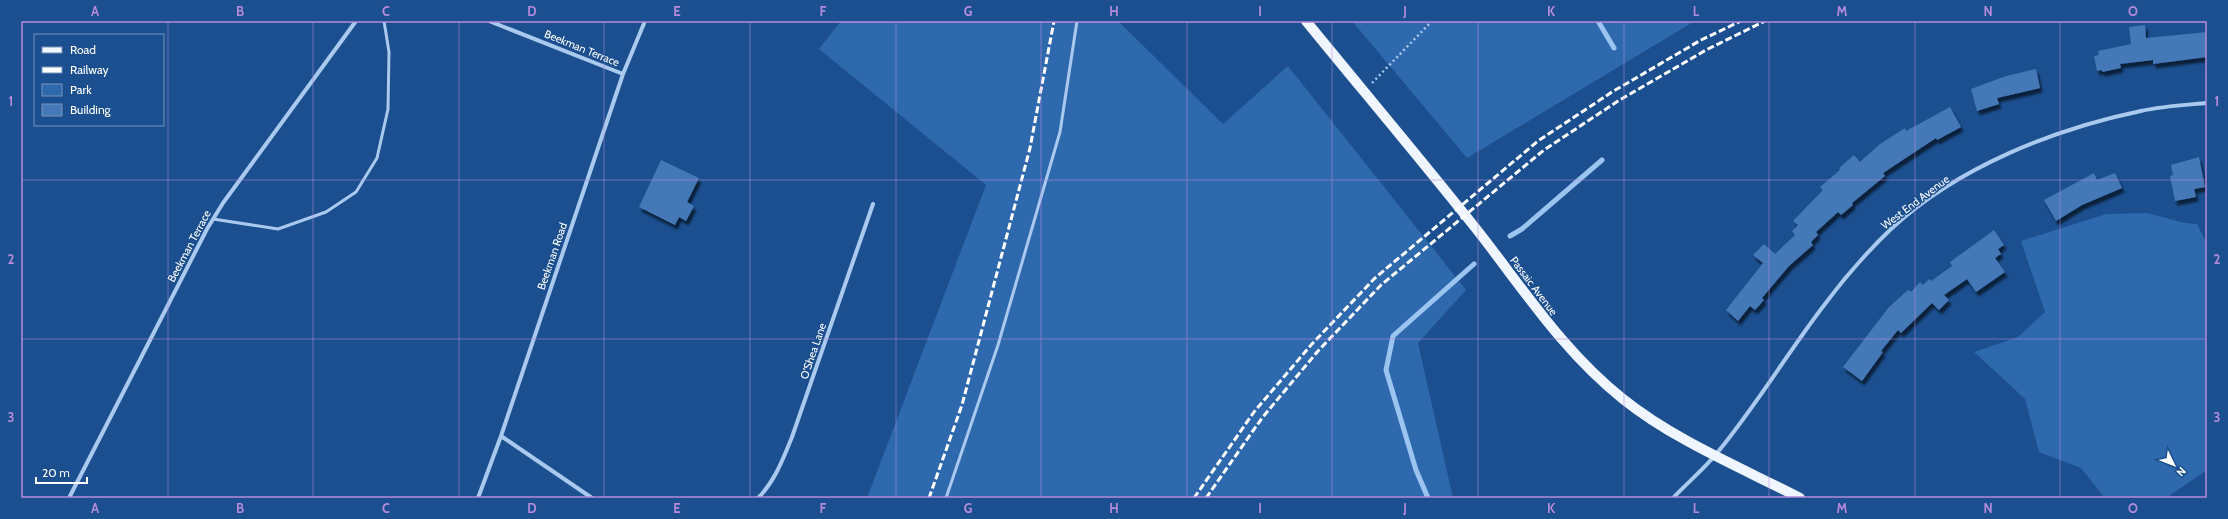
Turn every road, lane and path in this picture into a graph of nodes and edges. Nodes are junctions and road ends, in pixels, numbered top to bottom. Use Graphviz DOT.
graph roads {
  1 [pos="356,21"];
  2 [pos="384,21"];
  3 [pos="489,21"];
  4 [pos="645,21"];
  5 [pos="1077,21"];
  6 [pos="1306,21"];
  7 [pos="1432,21"];
  8 [pos="623,74"];
  9 [pos="1364,92"];
  10 [pos="2207,103"];
  11 [pos="873,204"];
  12 [pos="214,219"];
  13 [pos="501,436"];
  14 [pos="1716,455"];
  15 [pos="69,498"];
  16 [pos="478,498"];
  17 [pos="592,498"];
  18 [pos="758,498"];
  19 [pos="946,498"];
  20 [pos="1673,498"];
  21 [pos="1800,498"];
  1 -- 12 [label="street, Beekman Terrace"];
  2 -- 12 [label="lane"];
  3 -- 8 [label="street, Beekman Terrace"];
  4 -- 8 [label="street, Beekman Road"];
  5 -- 19 [label="lane"];
  6 -- 9 [label="main road, Passaic Avenue"];
  7 -- 9 [label="path"];
  8 -- 13 [label="street, Beekman Road"];
  9 -- 14 [label="main road, Passaic Avenue"];
  10 -- 14 [label="street, West End Avenue"];
  11 -- 18 [label="street, O'Shea Lane"];
  12 -- 15 [label="street, Beekman Terrace"];
  13 -- 16 [label="street, Beekman Road"];
  13 -- 17 [label="street"];
  14 -- 20 [label="street, West End Avenue"];
  14 -- 21 [label="main road, Passaic Avenue"];
}
